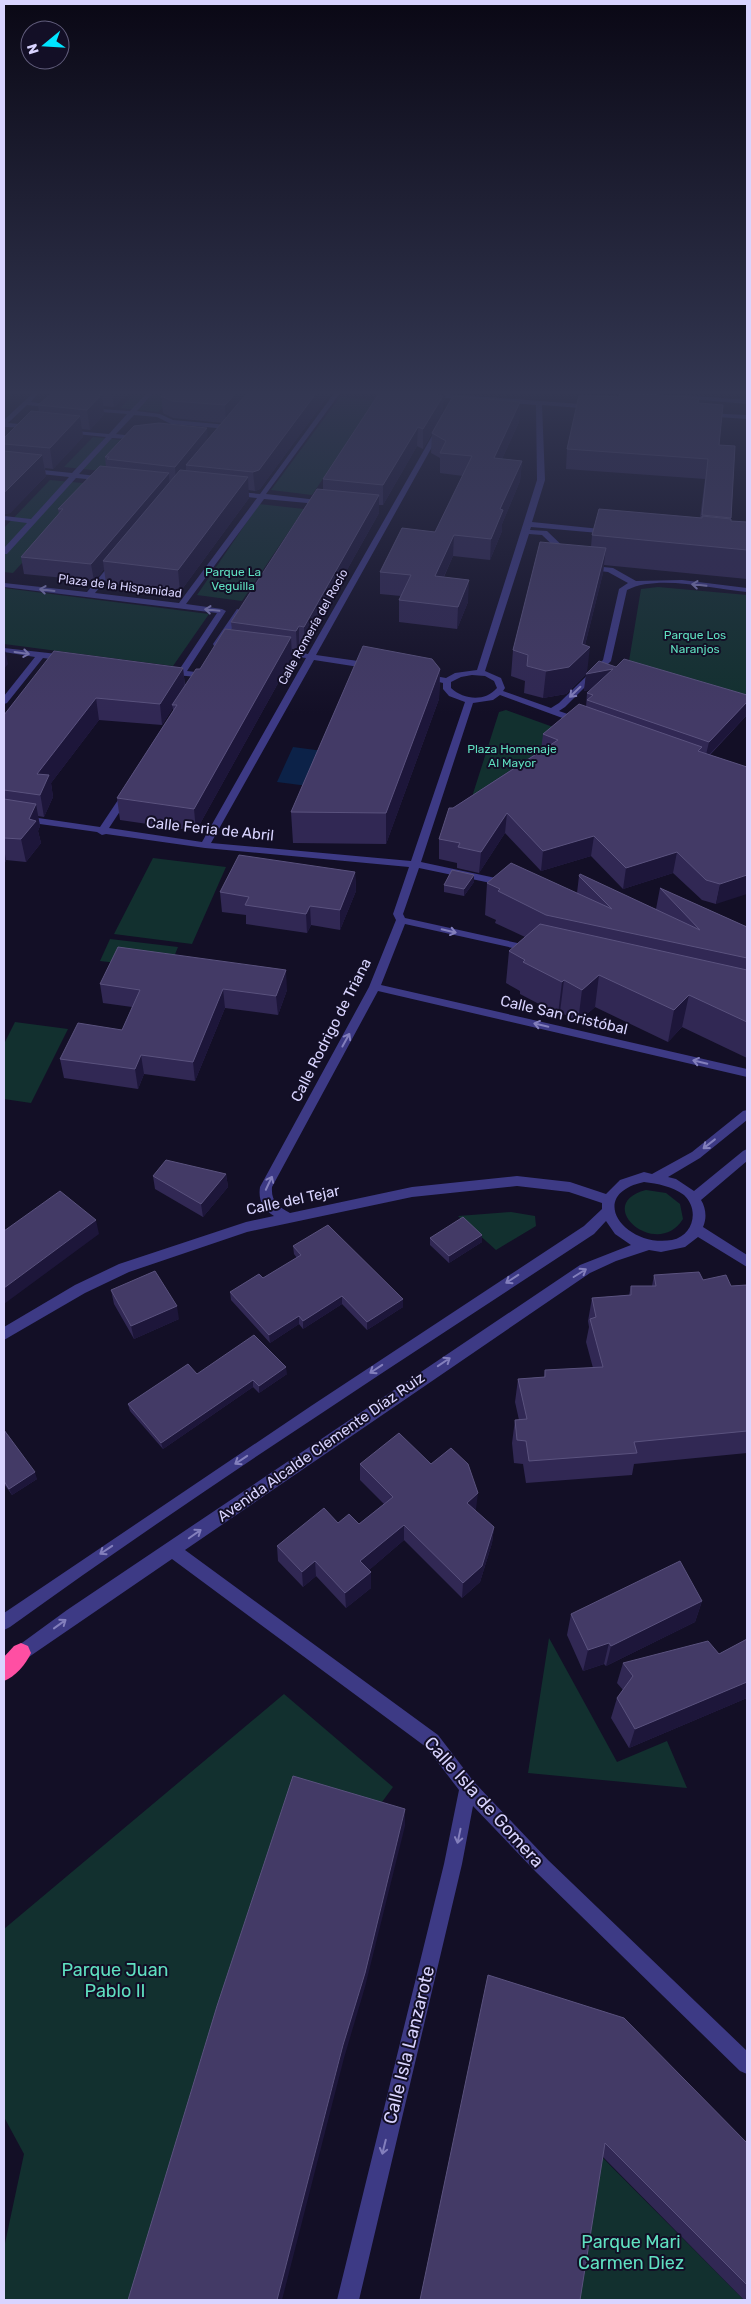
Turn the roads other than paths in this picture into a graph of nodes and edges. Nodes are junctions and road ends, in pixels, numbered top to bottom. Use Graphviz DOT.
graph roads {
  1 [pos="52,500"];
  2 [pos="258,500"];
  3 [pos="314,500"];
  4 [pos="319,500"];
  5 [pos="395,500"];
  6 [pos="535,500"];
  7 [pos="331,504"];
  8 [pos="308,509"];
  9 [pos="4,518"];
  10 [pos="32,521"];
  11 [pos="527,528"];
  12 [pos="616,533"];
  13 [pos="4,552"];
  14 [pos="121,557"];
  15 [pos="573,560"];
  16 [pos="580,567"];
  17 [pos="634,582"];
  18 [pos="4,585"];
  19 [pos="747,590"];
  20 [pos="89,595"];
  21 [pos="245,602"];
  22 [pos="182,606"];
  23 [pos="201,642"];
  24 [pos="262,649"];
  25 [pos="4,650"];
  26 [pos="41,655"];
  27 [pos="311,656"];
  28 [pos="77,660"];
  29 [pos="378,668"];
  30 [pos="162,670"];
  31 [pos="181,673"];
  32 [pos="480,673"];
  33 [pos="416,675"];
  34 [pos="448,681"];
  35 [pos="190,692"];
  36 [pos="499,692"];
  37 [pos="470,700"];
  38 [pos="4,701"];
  39 [pos="551,712"];
  40 [pos="588,724"];
  41 [pos="133,782"];
  42 [pos="4,816"];
  43 [pos="102,832"];
  44 [pos="205,845"];
  45 [pos="415,864"];
  46 [pos="514,885"];
  47 [pos="402,920"];
  48 [pos="544,952"];
  49 [pos="375,987"];
  50 [pos="747,1072"];
  51 [pos="747,1114"];
  52 [pos="747,1154"];
  53 [pos="657,1177"];
  54 [pos="694,1198"];
  55 [pos="609,1205"];
  56 [pos="288,1218"];
  57 [pos="697,1230"];
  58 [pos="646,1245"];
  59 [pos="747,1262"];
  60 [pos="4,1334"];
  61 [pos="173,1550"];
  62 [pos="4,1622"];
  63 [pos="20,1653"];
  64 [pos="4,1666"];
  65 [pos="4,1671"];
  66 [pos="468,1788"];
  67 [pos="747,2064"];
  68 [pos="348,2300"];
  1 -- 10 [label="street"];
  2 -- 22 [label="street"];
  3 -- 8 [label="street"];
  4 -- 7 [label="street"];
  5 -- 27 [label="street, Calle Romería del Rocío"];
  6 -- 11 [label="street"];
  9 -- 10 [label="street"];
  10 -- 13 [label="street"];
  11 -- 12 [label="street"];
  11 -- 15 [label="street"];
  11 -- 32 [label="street"];
  14 -- 20 [label="street"];
  16 -- 17 [label="street"];
  19 -- 17 [label="street, one-way"];
  17 -- 39 [label="street, one-way"];
  20 -- 18 [label="street, Plaza de la Hispanidad, one-way"];
  20 -- 22 [label="street, Plaza de la Hispanidad"];
  21 -- 23 [label="street"];
  23 -- 22 [label="street, Plaza de la Hispanidad, one-way"];
  23 -- 31 [label="street, Plaza de la Hispanidad"];
  24 -- 27 [label="street"];
  25 -- 26 [label="street, one-way"];
  26 -- 28 [label="street"];
  26 -- 38 [label="street"];
  27 -- 29 [label="street"];
  27 -- 44 [label="street, Calle Romería del Rocío"];
  30 -- 31 [label="street"];
  31 -- 35 [label="street"];
  32 -- 34 [label="street"];
  32 -- 36 [label="street"];
  33 -- 34 [label="street"];
  34 -- 37 [label="street"];
  36 -- 37 [label="street"];
  36 -- 39 [label="street"];
  37 -- 45 [label="street, Calle Rodrigo de Triana"];
  39 -- 40 [label="street"];
  41 -- 43 [label="street"];
  42 -- 43 [label="street, Calle Feria de Abril"];
  43 -- 44 [label="street, Calle Feria de Abril"];
  44 -- 45 [label="street, Calle Feria de Abril"];
  45 -- 46 [label="street, Calle Feria de Abril"];
  45 -- 47 [label="street, Calle Rodrigo de Triana"];
  47 -- 48 [label="street, one-way"];
  47 -- 49 [label="street, Calle Rodrigo de Triana"];
  50 -- 49 [label="street, Calle San Cristóbal, one-way"];
  56 -- 49 [label="street, Calle Rodrigo de Triana, one-way"];
  51 -- 53 [label="street, one-way"];
  52 -- 54 [label="street"];
  53 -- 54 [label="street"];
  53 -- 55 [label="street"];
  54 -- 57 [label="street"];
  55 -- 56 [label="street, Calle del Tejar"];
  55 -- 58 [label="street"];
  55 -- 62 [label="street, Avenida Alcalde Clemente Díaz Ruiz, one-way"];
  56 -- 60 [label="street, Calle del Tejar"];
  57 -- 58 [label="street"];
  57 -- 59 [label="street"];
  61 -- 58 [label="street, Avenida Alcalde Clemente Díaz Ruiz, one-way"];
  63 -- 61 [label="street, Avenida Alcalde Clemente Díaz Ruiz, one-way"];
  61 -- 66 [label="street, Calle Isla de Gomera"];
  63 -- 64 [label="street, Avenida Alcalde Clemente Díaz Ruiz"];
  63 -- 65 [label="highway"];
  66 -- 67 [label="street, Calle Isla de Gomera"];
  66 -- 68 [label="street, Calle Isla Lanzarote, one-way"];
}
